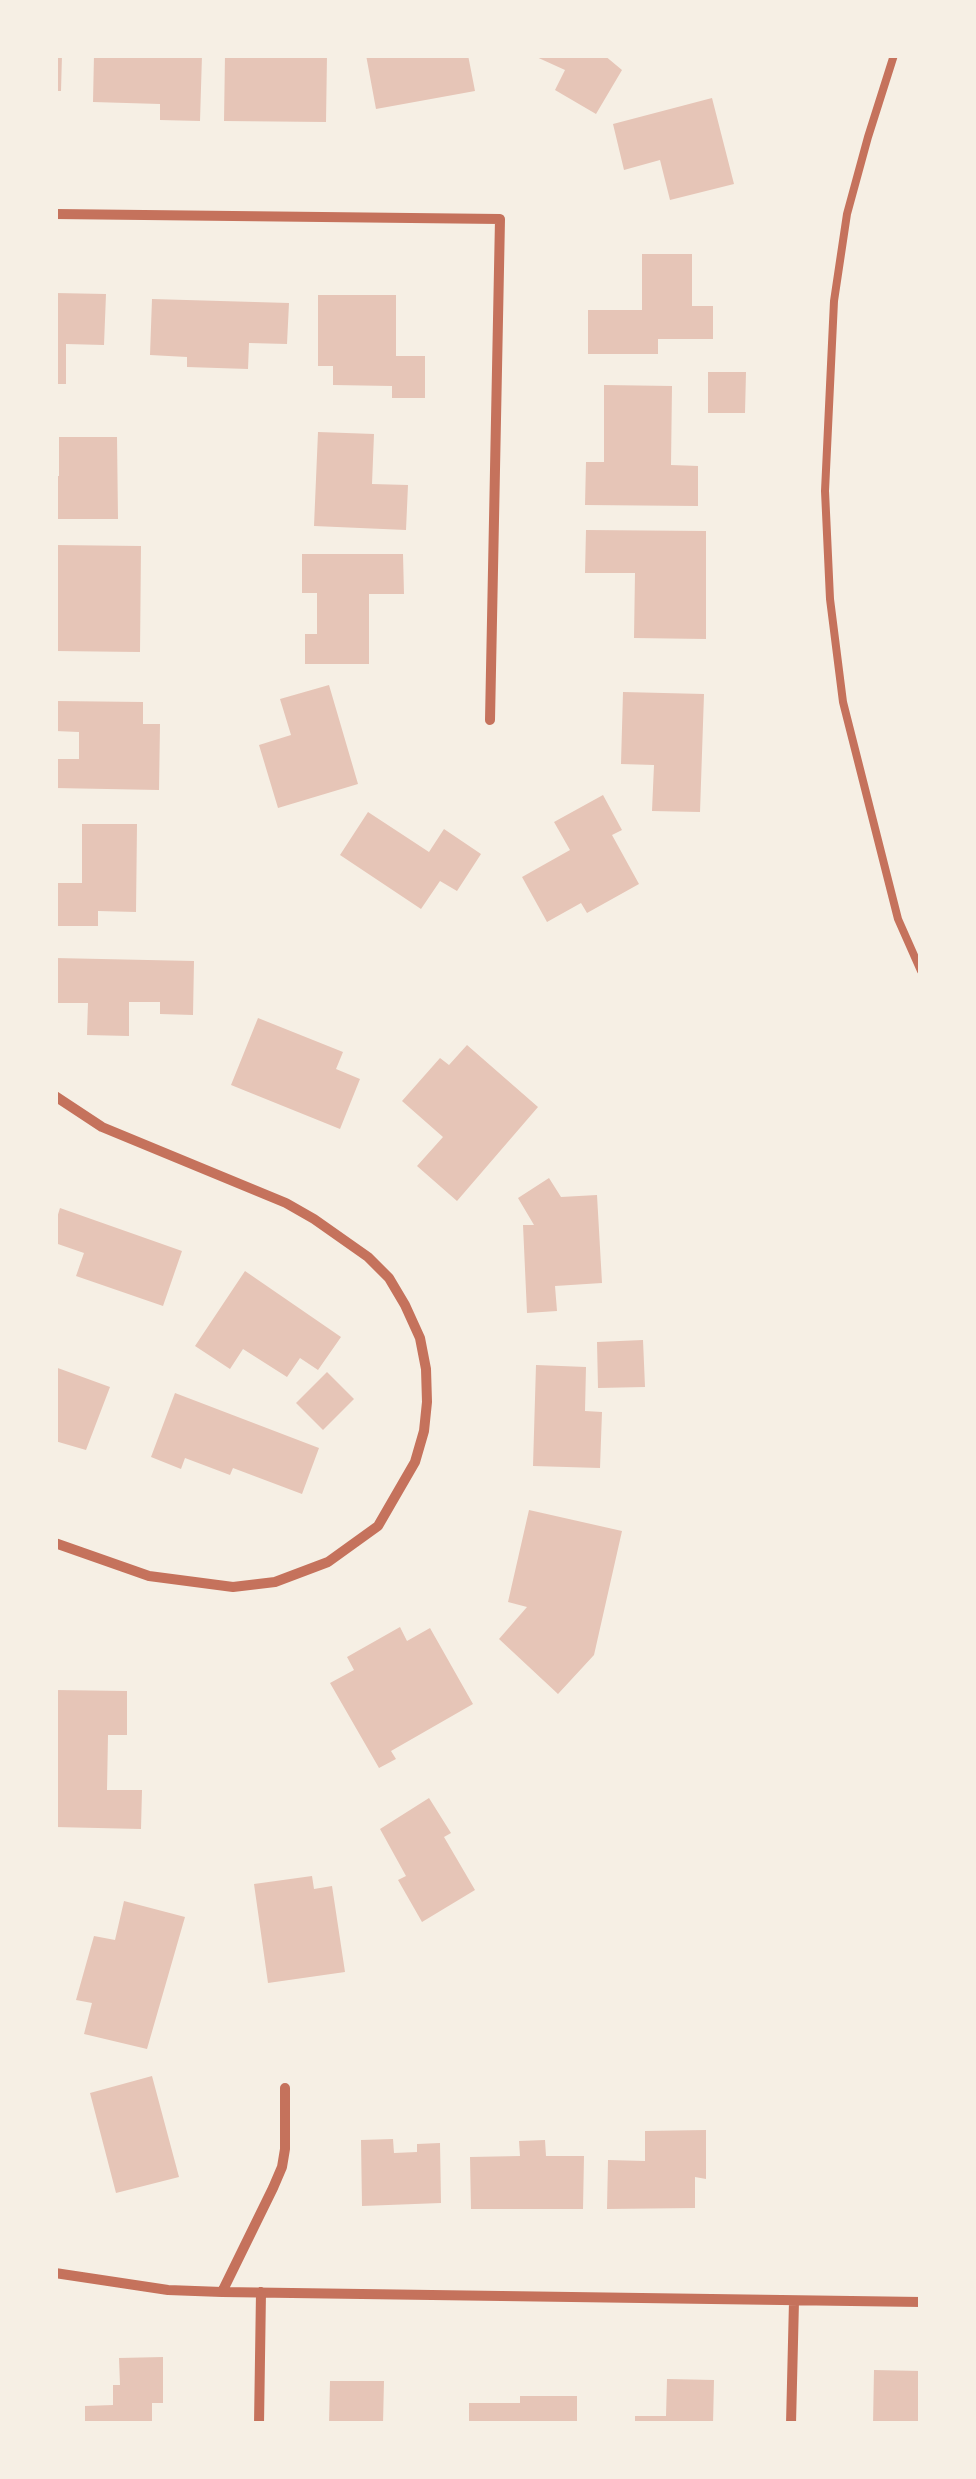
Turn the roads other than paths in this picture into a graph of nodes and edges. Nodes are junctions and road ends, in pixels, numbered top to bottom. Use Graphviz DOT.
graph roads {
  1 [pos="894,55"];
  2 [pos="55,214"];
  3 [pos="490,720"];
  4 [pos="921,971"];
  5 [pos="55,1096"];
  6 [pos="55,1543"];
  7 [pos="285,2088"];
  8 [pos="55,2273"];
  9 [pos="222,2292"];
  10 [pos="261,2292"];
  11 [pos="794,2302"];
  12 [pos="921,2302"];
  13 [pos="259,2424"];
  14 [pos="792,2424"];
  1 -- 4 [label="lane"];
  2 -- 3 [label="street"];
  5 -- 6 [label="street"];
  7 -- 9 [label="street"];
  8 -- 9 [label="street"];
  9 -- 10 [label="street"];
  10 -- 11 [label="street"];
  10 -- 13 [label="street"];
  11 -- 12 [label="street"];
  11 -- 14 [label="street"];
}
